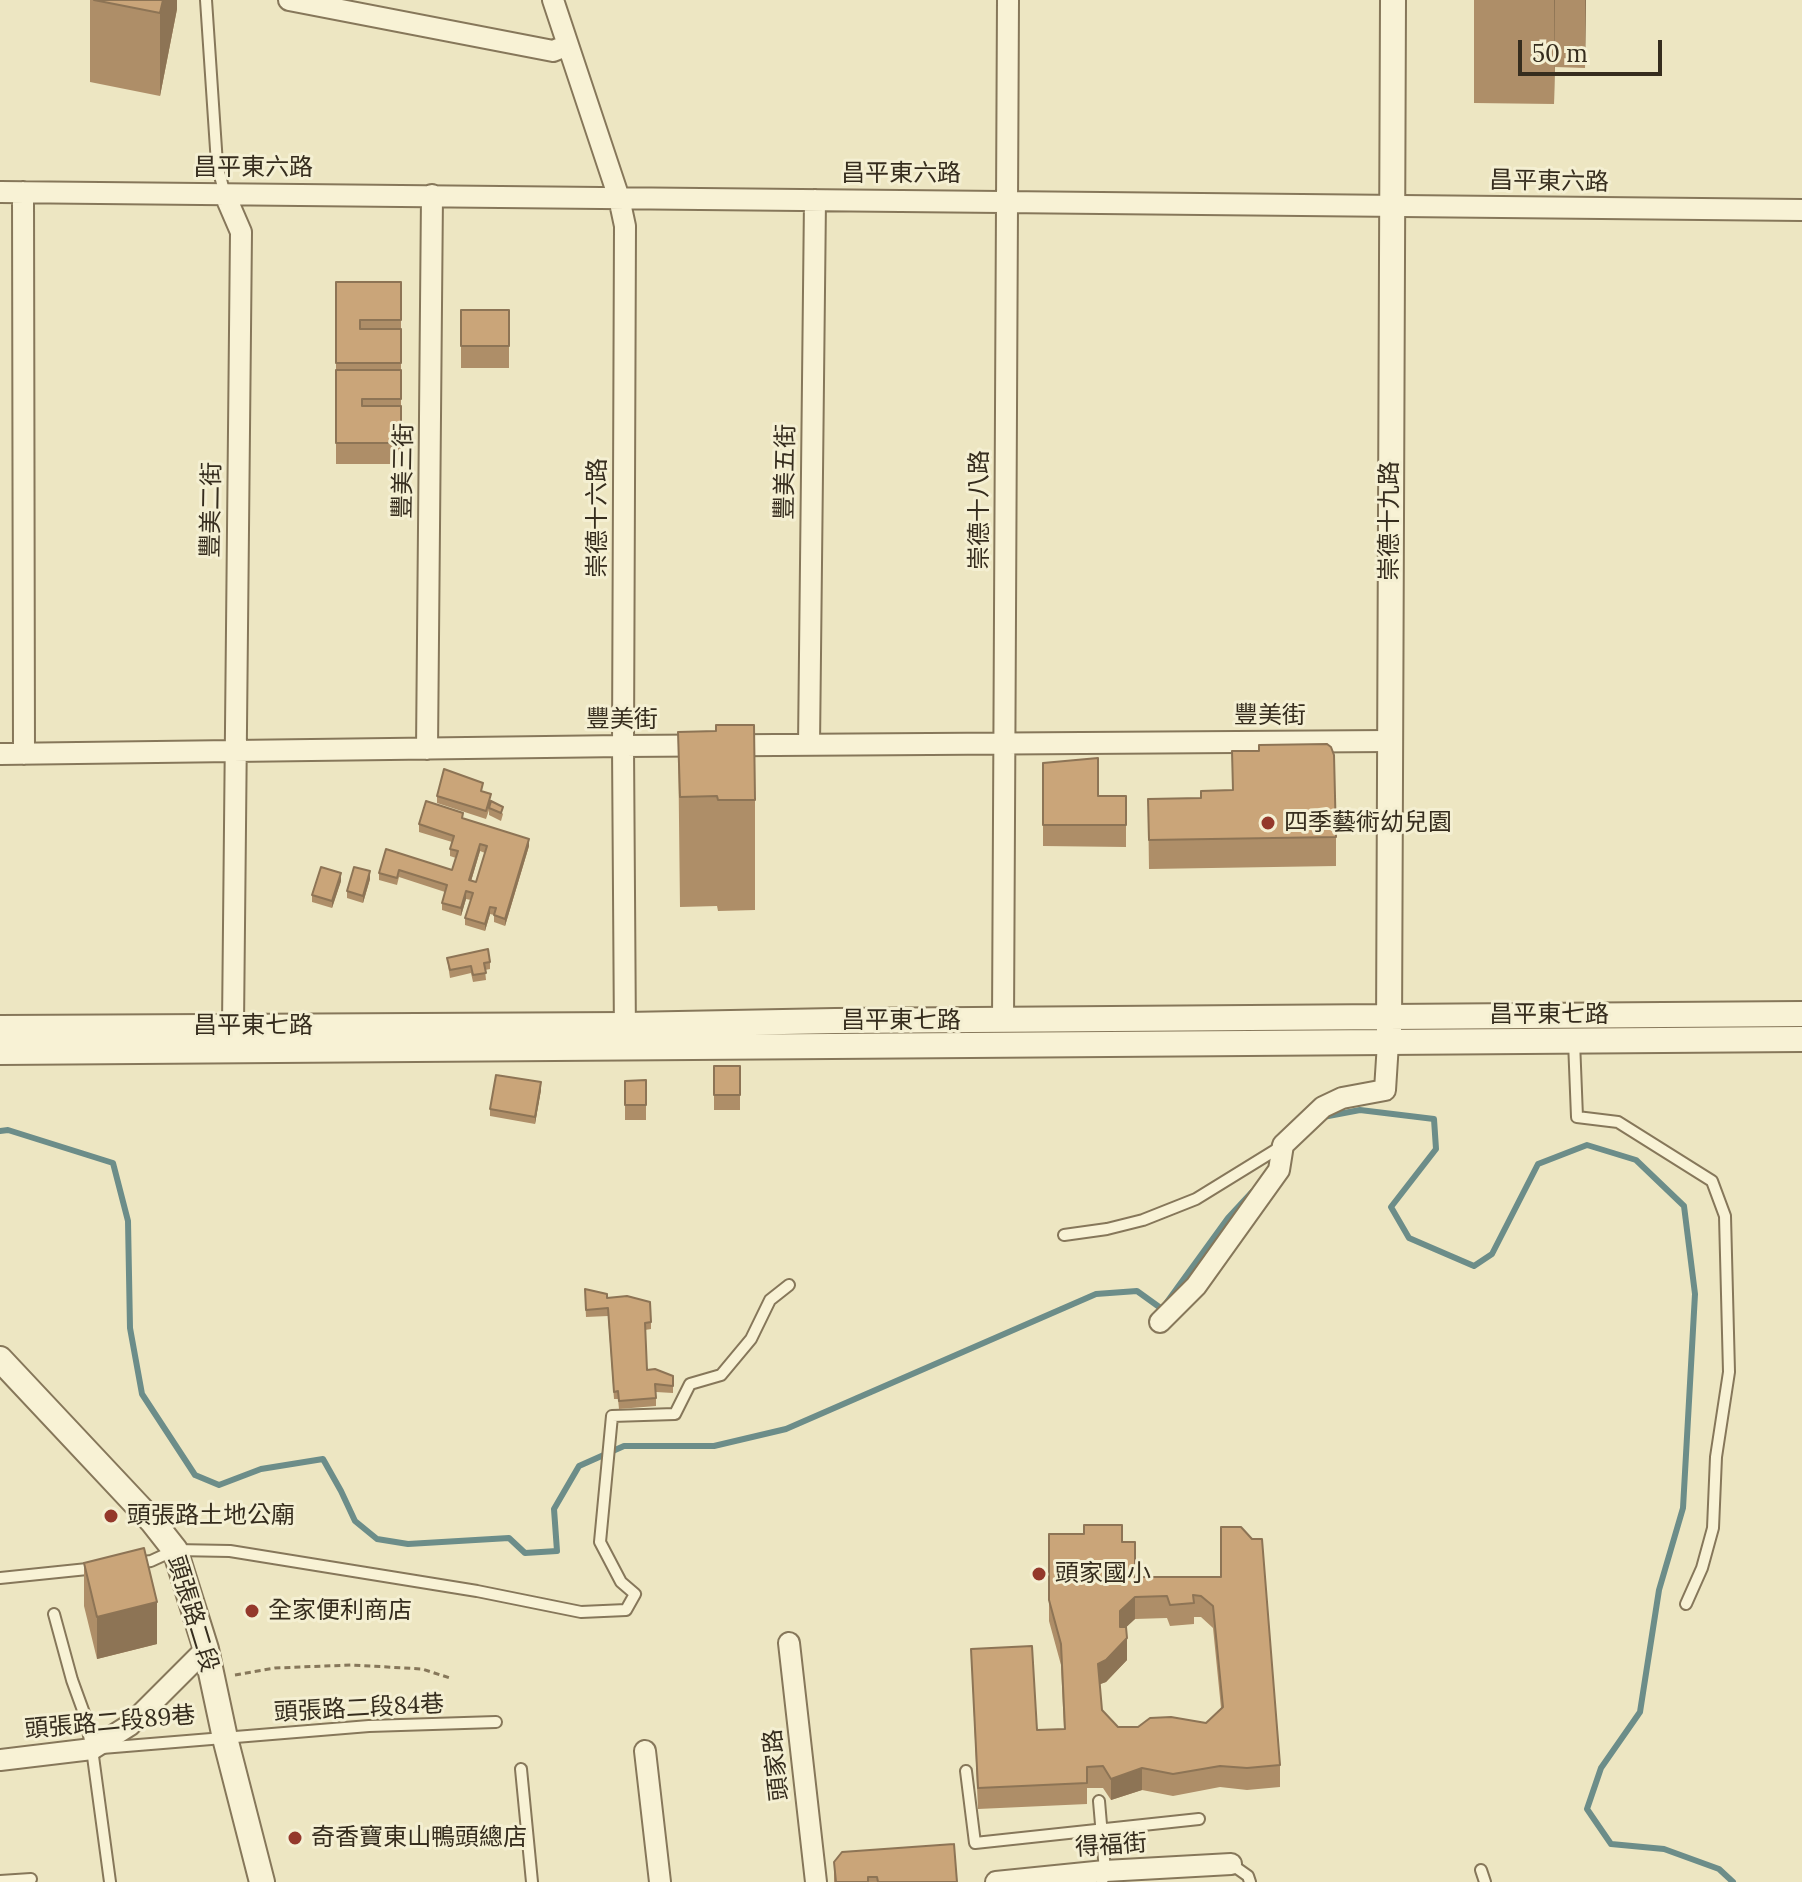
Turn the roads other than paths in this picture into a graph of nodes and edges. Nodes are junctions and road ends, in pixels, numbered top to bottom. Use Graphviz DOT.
graph roads {
  1 [pos="206,0"];
  2 [pos="289,0"];
  3 [pos="553,0"];
  4 [pos="1008,0"];
  5 [pos="1393,0"];
  6 [pos="361,7"];
  7 [pos="568,45"];
  8 [pos="0,192"];
  9 [pos="23,192"];
  10 [pos="225,195"];
  11 [pos="432,195"];
  12 [pos="619,198"];
  13 [pos="815,200"];
  14 [pos="1008,201"];
  15 [pos="1392,206"];
  16 [pos="1802,210"];
  17 [pos="1389,741"];
  18 [pos="1005,744"];
  19 [pos="809,745"];
  20 [pos="623,746"];
  21 [pos="427,749"];
  22 [pos="235,752"];
  23 [pos="0,754"];
  24 [pos="24,754"];
  25 [pos="1802,1014"];
  26 [pos="1389,1016"];
  27 [pos="1003,1021"];
  28 [pos="233,1025"];
  29 [pos="0,1028"];
  30 [pos="625,1036"];
  31 [pos="1802,1039"];
  32 [pos="1574,1041"];
  33 [pos="1388,1043"];
  34 [pos="0,1052"];
  35 [pos="1283,1145"];
  36 [pos="1064,1235"];
  37 [pos="789,1285"];
  38 [pos="1160,1322"];
  39 [pos="0,1359"];
  40 [pos="175,1550"];
  41 [pos="123,1564"];
  42 [pos="109,1566"];
  43 [pos="0,1578"];
  44 [pos="1686,1604"];
  45 [pos="54,1614"];
  46 [pos="789,1643"];
  47 [pos="206,1649"];
  48 [pos="496,1722"];
  49 [pos="225,1738"];
  50 [pos="92,1749"];
  51 [pos="645,1751"];
  52 [pos="0,1760"];
  53 [pos="521,1769"];
  54 [pos="966,1771"];
  55 [pos="1099,1801"];
  56 [pos="1199,1819"];
  57 [pos="1102,1830"];
  58 [pos="1231,1864"];
  59 [pos="1481,1870"];
  60 [pos="1104,1877"];
  61 [pos="31,1879"];
  62 [pos="0,1881"];
  63 [pos="110,1882"];
  64 [pos="262,1882"];
  65 [pos="532,1882"];
  66 [pos="660,1882"];
  67 [pos="816,1882"];
  68 [pos="996,1882"];
  69 [pos="1250,1882"];
  70 [pos="1485,1882"];
  1 -- 10 [label="lane, 豐美二街"];
  2 -- 6 [label="street"];
  3 -- 7 [label="street, 崇德十六路"];
  4 -- 14 [label="street, 崇德十八路"];
  5 -- 15 [label="street, 崇德十九路"];
  6 -- 7 [label="street"];
  7 -- 12 [label="street, 崇德十六路"];
  8 -- 9 [label="street, 昌平東六路"];
  9 -- 10 [label="street, 昌平東六路"];
  9 -- 24 [label="street"];
  10 -- 11 [label="street, 昌平東六路"];
  10 -- 22 [label="street, 豐美二街"];
  11 -- 12 [label="street, 昌平東六路"];
  11 -- 21 [label="street, 豐美三街"];
  12 -- 13 [label="street, 昌平東六路"];
  12 -- 20 [label="street, 崇德十六路"];
  13 -- 14 [label="street, 昌平東六路"];
  13 -- 19 [label="street, 豐美五街"];
  14 -- 15 [label="street, 昌平東六路"];
  14 -- 18 [label="street, 崇德十八路"];
  15 -- 16 [label="street, 昌平東六路"];
  15 -- 17 [label="street, 崇德十九路"];
  17 -- 18 [label="street, 豐美街"];
  17 -- 26 [label="street, 崇德十九路"];
  18 -- 19 [label="street, 豐美街"];
  18 -- 27 [label="street, 崇德十八路"];
  19 -- 20 [label="street, 豐美街"];
  20 -- 21 [label="street, 豐美街"];
  20 -- 30 [label="street, 崇德十六路"];
  21 -- 22 [label="street, 豐美街"];
  22 -- 24 [label="street, 豐美街"];
  22 -- 28 [label="street, 豐美二街"];
  23 -- 24 [label="street, 豐美街"];
  25 -- 26 [label="street, 昌平東七路"];
  26 -- 27 [label="street, 昌平東七路"];
  26 -- 33 [label="street, 崇德十九路"];
  27 -- 30 [label="street, 昌平東七路"];
  28 -- 29 [label="street, 昌平東七路"];
  28 -- 30 [label="street, 昌平東七路"];
  30 -- 33 [label="street, 昌平東七路"];
  30 -- 34 [label="street, 昌平東七路"];
  31 -- 32 [label="street, 昌平東七路"];
  32 -- 33 [label="street, 昌平東七路"];
  32 -- 44 [label="lane"];
  33 -- 35 [label="street"];
  35 -- 36 [label="lane"];
  35 -- 38 [label="street"];
  37 -- 40 [label="lane"];
  39 -- 40 [label="street, 頭張路二段"];
  40 -- 41 [label="lane"];
  40 -- 47 [label="street, 頭張路二段"];
  42 -- 43 [label="lane"];
  45 -- 50 [label="lane"];
  46 -- 67 [label="street, 頭家路"];
  47 -- 49 [label="street, 頭張路二段"];
  47 -- 50 [label="street"];
  48 -- 49 [label="lane, 頭張路二段84巷"];
  49 -- 50 [label="lane, 頭張路二段89巷"];
  49 -- 64 [label="street, 頭張路二段"];
  50 -- 52 [label="street, 頭張路二段89巷"];
  50 -- 63 [label="lane"];
  51 -- 66 [label="street"];
  53 -- 65 [label="lane"];
  54 -- 57 [label="lane"];
  55 -- 57 [label="lane"];
  56 -- 57 [label="lane"];
  57 -- 60 [label="lane"];
  58 -- 60 [label="street, 得福街"];
  58 -- 69 [label="lane"];
  59 -- 70 [label="lane"];
  60 -- 68 [label="street, 得福街"];
  61 -- 62 [label="lane"];
}
